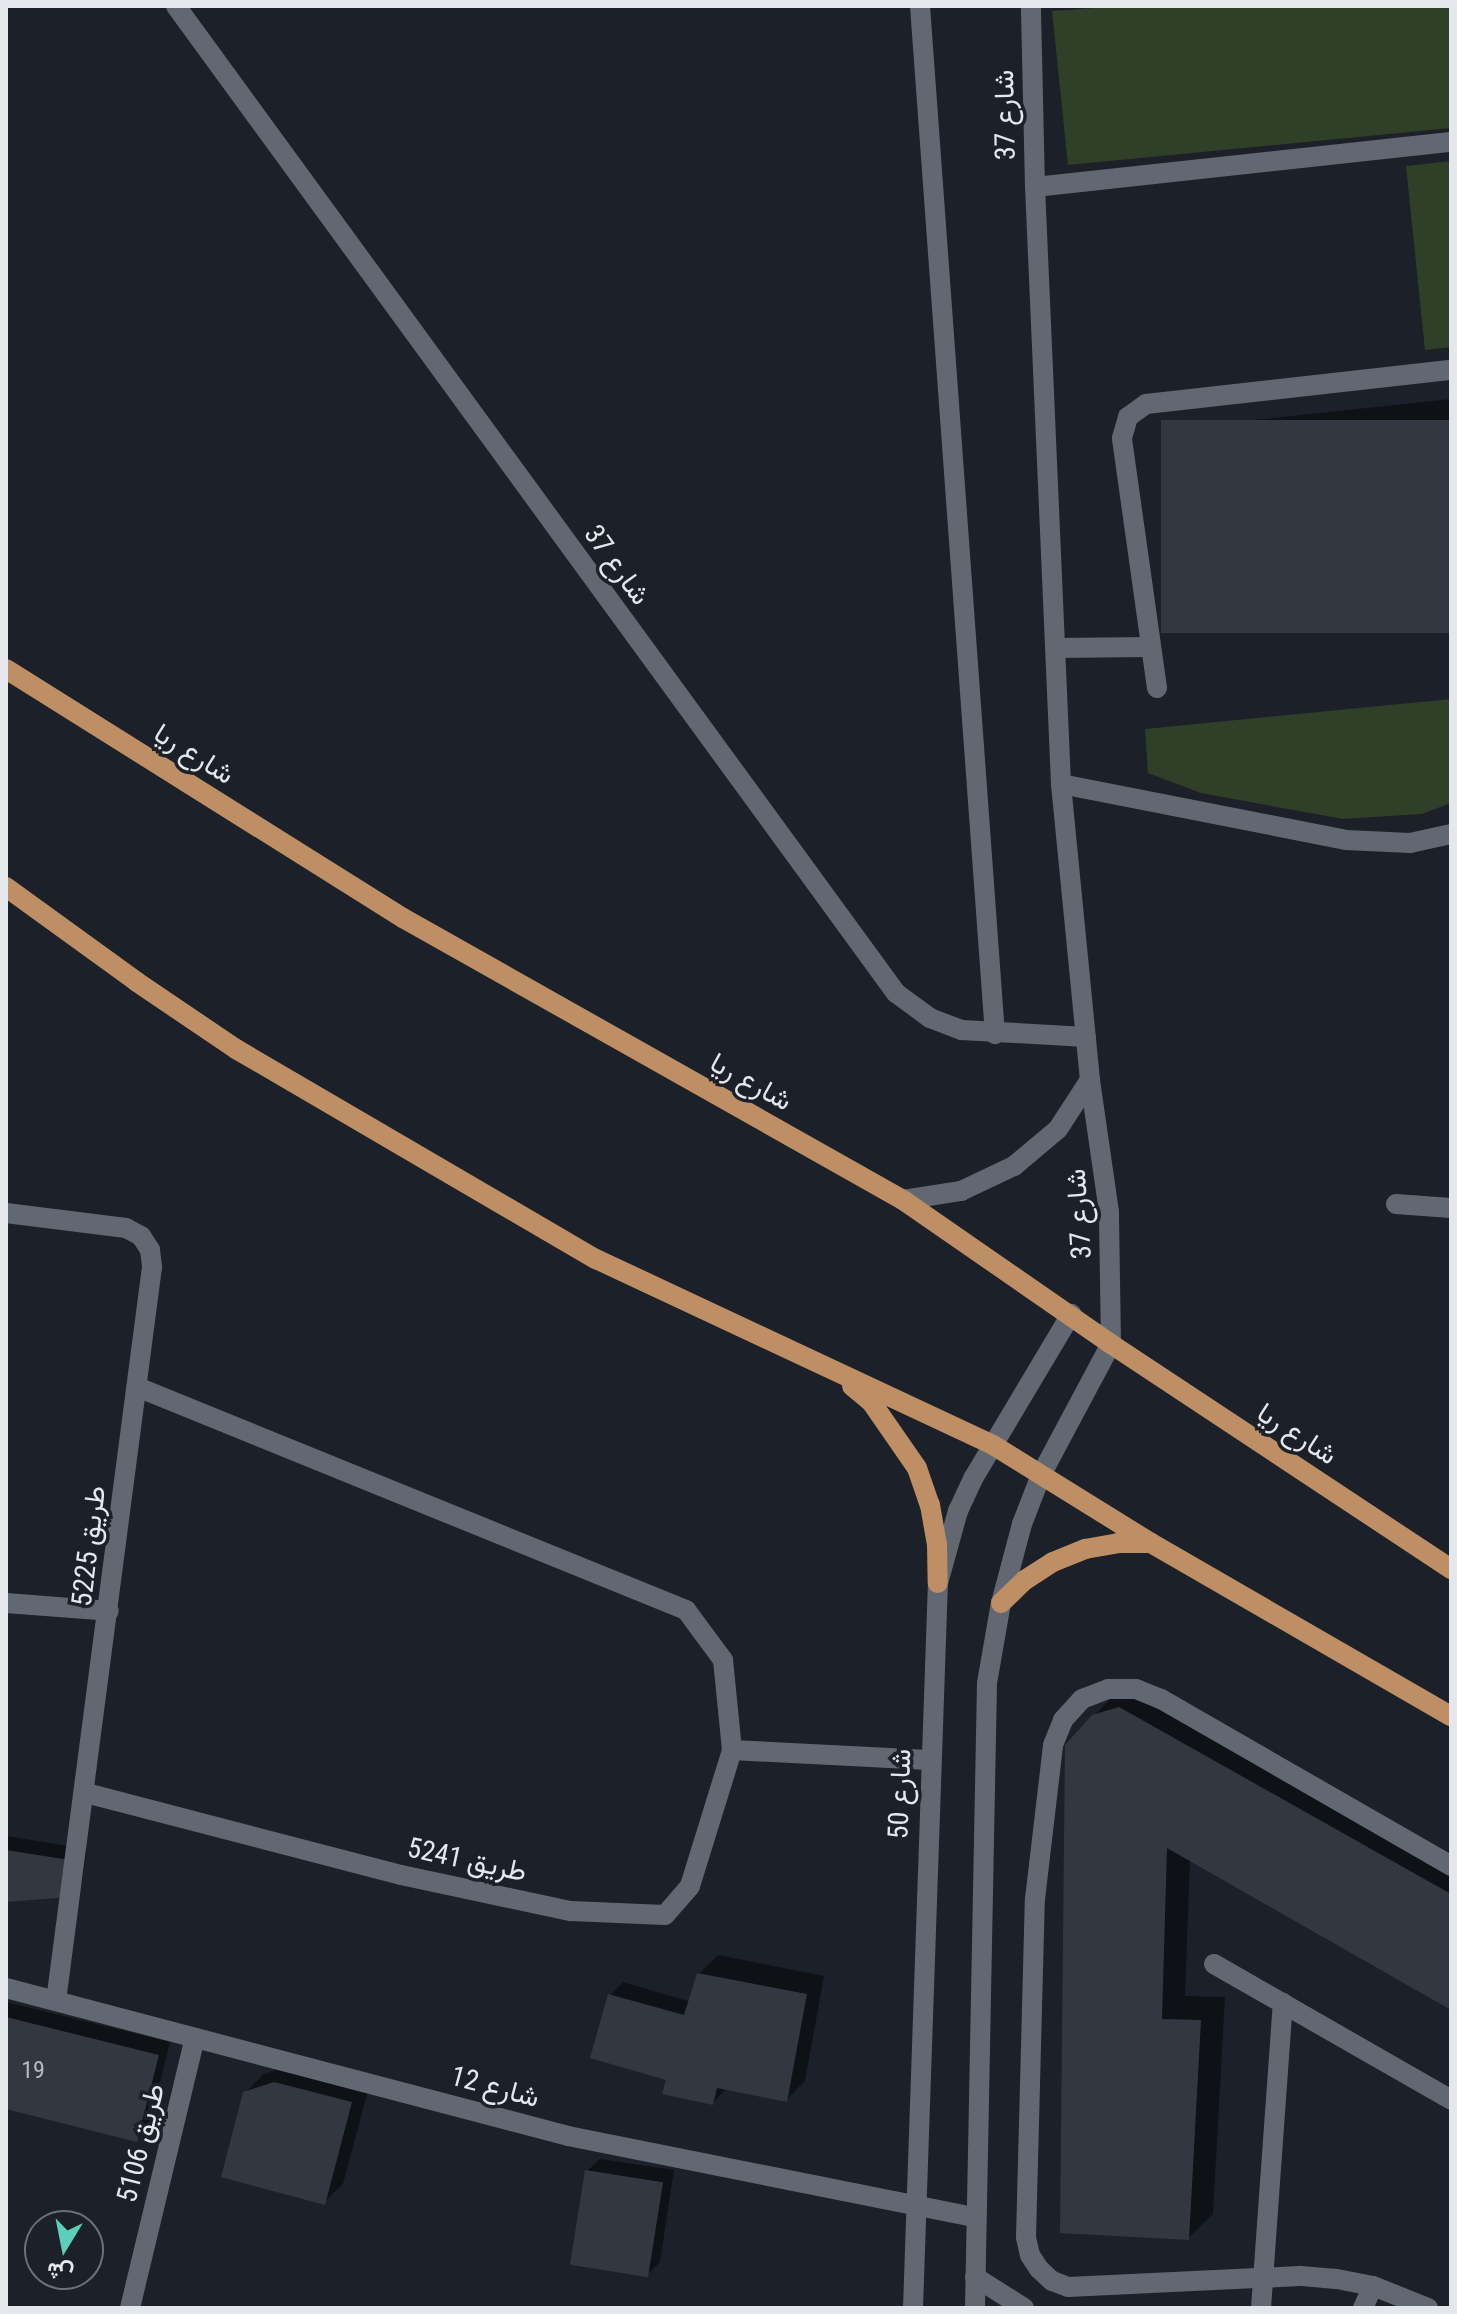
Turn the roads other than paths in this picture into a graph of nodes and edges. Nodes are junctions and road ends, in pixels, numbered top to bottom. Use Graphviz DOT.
graph roads {
  1 [pos="176,6"];
  2 [pos="920,6"];
  3 [pos="1031,6"];
  4 [pos="1451,142"];
  5 [pos="1035,187"];
  6 [pos="1451,370"];
  7 [pos="1151,647"];
  8 [pos="1056,648"];
  9 [pos="6,669"];
  10 [pos="1157,688"];
  11 [pos="1061,784"];
  12 [pos="1451,834"];
  13 [pos="6,887"];
  14 [pos="995,1034"];
  15 [pos="1086,1037"];
  16 [pos="1090,1080"];
  17 [pos="903,1200"];
  18 [pos="1396,1204"];
  19 [pos="1451,1208"];
  20 [pos="6,1213"];
  21 [pos="1071,1314"];
  22 [pos="1111,1344"];
  23 [pos="808,1357"];
  24 [pos="137,1387"];
  25 [pos="993,1445"];
  26 [pos="1041,1475"];
  27 [pos="1151,1543"];
  28 [pos="1451,1569"];
  29 [pos="938,1583"];
  30 [pos="6,1603"];
  31 [pos="1001,1603"];
  32 [pos="109,1611"];
  33 [pos="1451,1716"];
  34 [pos="732,1750"];
  35 [pos="929,1760"];
  36 [pos="86,1793"];
  37 [pos="1451,1866"];
  38 [pos="1214,1964"];
  39 [pos="6,1988"];
  40 [pos="56,2001"];
  41 [pos="1283,2003"];
  42 [pos="195,2038"];
  43 [pos="1451,2100"];
  44 [pos="915,2203"];
  45 [pos="975,2217"];
  46 [pos="975,2277"];
  47 [pos="1263,2278"];
  48 [pos="1373,2286"];
  49 [pos="130,2308"];
  50 [pos="913,2308"];
  51 [pos="975,2308"];
  52 [pos="1024,2308"];
  53 [pos="1261,2308"];
  54 [pos="1363,2308"];
  55 [pos="1428,2308"];
  1 -- 14 [label="street, شارع 37"];
  2 -- 14 [label="street"];
  3 -- 5 [label="street, شارع 37"];
  4 -- 5 [label="street"];
  5 -- 8 [label="street, شارع 37"];
  6 -- 7 [label="street"];
  7 -- 8 [label="street"];
  7 -- 10 [label="street"];
  8 -- 11 [label="street, شارع 37"];
  9 -- 17 [label="main road, شارع ريا"];
  11 -- 12 [label="street"];
  11 -- 15 [label="street, شارع 37"];
  13 -- 23 [label="main road"];
  14 -- 15 [label="street, شارع 37"];
  15 -- 16 [label="street, شارع 37"];
  16 -- 17 [label="street, شارع 37"];
  16 -- 22 [label="street, شارع 37"];
  17 -- 21 [label="main road, شارع ريا"];
  18 -- 19 [label="street"];
  20 -- 24 [label="street, طريق 5225"];
  21 -- 22 [label="main road, شارع ريا"];
  21 -- 25 [label="street, شارع 50"];
  22 -- 26 [label="street"];
  22 -- 28 [label="main road, شارع ريا"];
  23 -- 25 [label="main road"];
  23 -- 29 [label="main road"];
  24 -- 32 [label="street, طريق 5225"];
  24 -- 34 [label="street, طريق 5241"];
  25 -- 26 [label="main road"];
  25 -- 29 [label="street, شارع 50"];
  26 -- 27 [label="main road"];
  26 -- 31 [label="street"];
  27 -- 31 [label="main road"];
  27 -- 33 [label="main road"];
  29 -- 35 [label="street, شارع 50"];
  30 -- 32 [label="street"];
  31 -- 45 [label="street"];
  32 -- 36 [label="street, طريق 5225"];
  34 -- 35 [label="street"];
  34 -- 36 [label="street, طريق 5241"];
  35 -- 44 [label="street, شارع 50"];
  36 -- 40 [label="street, طريق 5225"];
  37 -- 47 [label="street"];
  38 -- 41 [label="street"];
  39 -- 40 [label="street, شارع 12"];
  40 -- 42 [label="street, شارع 12"];
  41 -- 43 [label="street"];
  41 -- 47 [label="street"];
  42 -- 44 [label="street, شارع 12"];
  42 -- 49 [label="street, طريق 5106"];
  44 -- 45 [label="street, شارع 12"];
  44 -- 50 [label="street, شارع 50"];
  45 -- 46 [label="street"];
  46 -- 51 [label="street"];
  46 -- 52 [label="street"];
  47 -- 48 [label="street"];
  47 -- 53 [label="street"];
  48 -- 54 [label="street"];
  48 -- 55 [label="street"];
}
